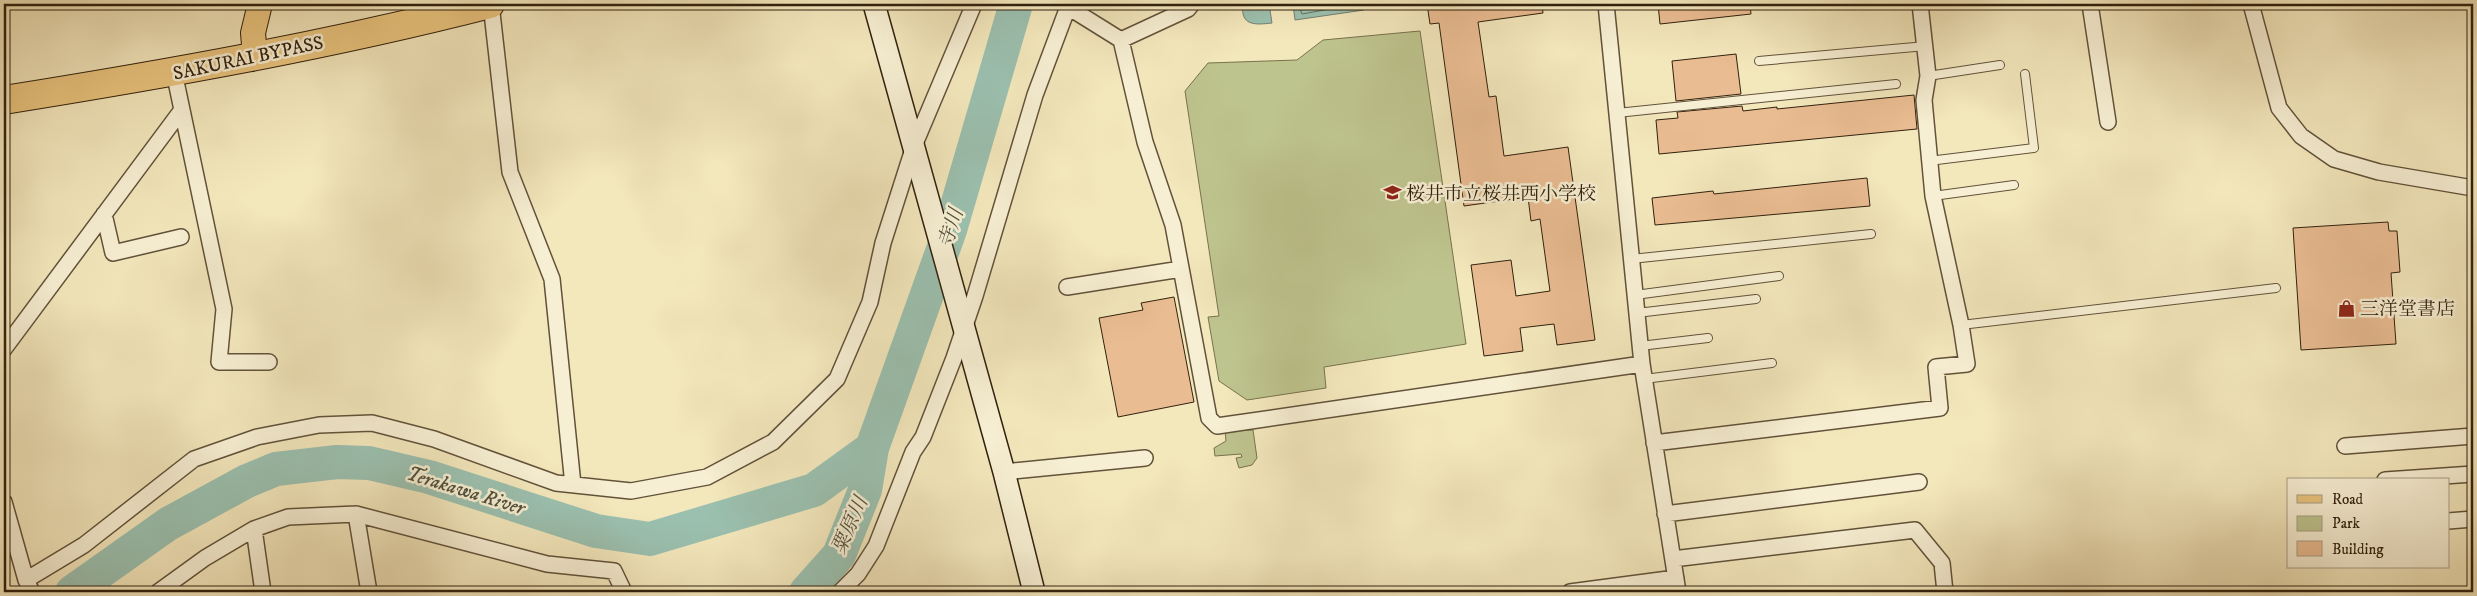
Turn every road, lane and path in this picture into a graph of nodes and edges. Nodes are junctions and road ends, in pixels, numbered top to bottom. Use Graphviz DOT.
graph roads {
  1 [pos="260,4"];
  2 [pos="490,4"];
  3 [pos="874,4"];
  4 [pos="974,4"];
  5 [pos="1192,4"];
  6 [pos="1606,4"];
  7 [pos="1920,4"];
  8 [pos="2090,4"];
  9 [pos="2251,4"];
  10 [pos="1069,6"];
  11 [pos="1122,40"];
  12 [pos="1926,46"];
  13 [pos="255,56"];
  14 [pos="1759,61"];
  15 [pos="2000,65"];
  16 [pos="174,72"];
  17 [pos="2025,74"];
  18 [pos="1928,76"];
  19 [pos="1896,84"];
  20 [pos="4,100"];
  21 [pos="182,111"];
  22 [pos="1617,113"];
  23 [pos="2108,122"];
  24 [pos="916,152"];
  25 [pos="1929,162"];
  26 [pos="2014,185"];
  27 [pos="2473,188"];
  28 [pos="1933,196"];
  29 [pos="104,214"];
  30 [pos="1871,234"];
  31 [pos="181,237"];
  32 [pos="1631,259"];
  33 [pos="1181,269"];
  34 [pos="1779,276"];
  35 [pos="1067,287"];
  36 [pos="2276,288"];
  37 [pos="1635,295"];
  38 [pos="1756,299"];
  39 [pos="1637,313"];
  40 [pos="1961,324"];
  41 [pos="962,325"];
  42 [pos="1708,338"];
  43 [pos="1640,346"];
  44 [pos="4,349"];
  45 [pos="269,362"];
  46 [pos="1772,363"];
  47 [pos="1643,371"];
  48 [pos="2473,436"];
  49 [pos="1654,443"];
  50 [pos="2345,446"];
  51 [pos="1145,458"];
  52 [pos="1004,472"];
  53 [pos="2473,474"];
  54 [pos="2415,478"];
  55 [pos="1919,482"];
  56 [pos="574,486"];
  57 [pos="4,502"];
  58 [pos="356,514"];
  59 [pos="1665,514"];
  60 [pos="2473,519"];
  61 [pos="2450,520"];
  62 [pos="254,529"];
  63 [pos="8,534"];
  64 [pos="1673,559"];
  65 [pos="1677,585"];
  66 [pos="29,586"];
  67 [pos="1626,588"];
  68 [pos="158,592"];
  69 [pos="264,592"];
  70 [pos="369,592"];
  71 [pos="624,592"];
  72 [pos="840,592"];
  73 [pos="1034,592"];
  74 [pos="1570,592"];
  75 [pos="1945,592"];
  1 -- 13 [label="main road"];
  2 -- 13 [label="highway, SAKURAI BYPASS"];
  2 -- 56 [label="street"];
  3 -- 24 [label="street"];
  4 -- 24 [label="street"];
  5 -- 11 [label="street"];
  6 -- 22 [label="street"];
  7 -- 12 [label="street"];
  8 -- 23 [label="street"];
  9 -- 27 [label="street"];
  10 -- 11 [label="street"];
  10 -- 41 [label="street"];
  11 -- 33 [label="street"];
  12 -- 14 [label="lane"];
  12 -- 18 [label="street"];
  13 -- 16 [label="highway, SAKURAI BYPASS"];
  15 -- 18 [label="lane"];
  16 -- 20 [label="highway, SAKURAI BYPASS"];
  16 -- 21 [label="street"];
  17 -- 25 [label="lane"];
  18 -- 25 [label="street"];
  19 -- 22 [label="lane"];
  21 -- 29 [label="street"];
  21 -- 45 [label="street"];
  22 -- 32 [label="street"];
  24 -- 41 [label="street"];
  24 -- 56 [label="street"];
  25 -- 28 [label="street"];
  26 -- 28 [label="lane"];
  28 -- 40 [label="street"];
  29 -- 31 [label="street"];
  29 -- 44 [label="street"];
  30 -- 32 [label="lane"];
  32 -- 37 [label="street"];
  33 -- 35 [label="street"];
  33 -- 47 [label="street"];
  34 -- 37 [label="lane"];
  36 -- 40 [label="lane"];
  37 -- 39 [label="street"];
  38 -- 39 [label="lane"];
  39 -- 43 [label="street"];
  40 -- 49 [label="street"];
  41 -- 52 [label="street"];
  41 -- 72 [label="street"];
  42 -- 43 [label="lane"];
  43 -- 47 [label="street"];
  46 -- 47 [label="lane"];
  47 -- 49 [label="street"];
  48 -- 50 [label="street"];
  49 -- 59 [label="street"];
  51 -- 52 [label="street"];
  52 -- 73 [label="street"];
  53 -- 54 [label="street"];
  55 -- 59 [label="street"];
  56 -- 66 [label="street"];
  57 -- 63 [label="street"];
  58 -- 62 [label="street"];
  58 -- 70 [label="street"];
  58 -- 71 [label="street"];
  59 -- 64 [label="street"];
  60 -- 61 [label="street"];
  62 -- 68 [label="street"];
  62 -- 69 [label="street"];
  63 -- 66 [label="street"];
  64 -- 65 [label="street"];
  64 -- 75 [label="street"];
  65 -- 67 [label="street"];
  67 -- 74 [label="street"];
}
